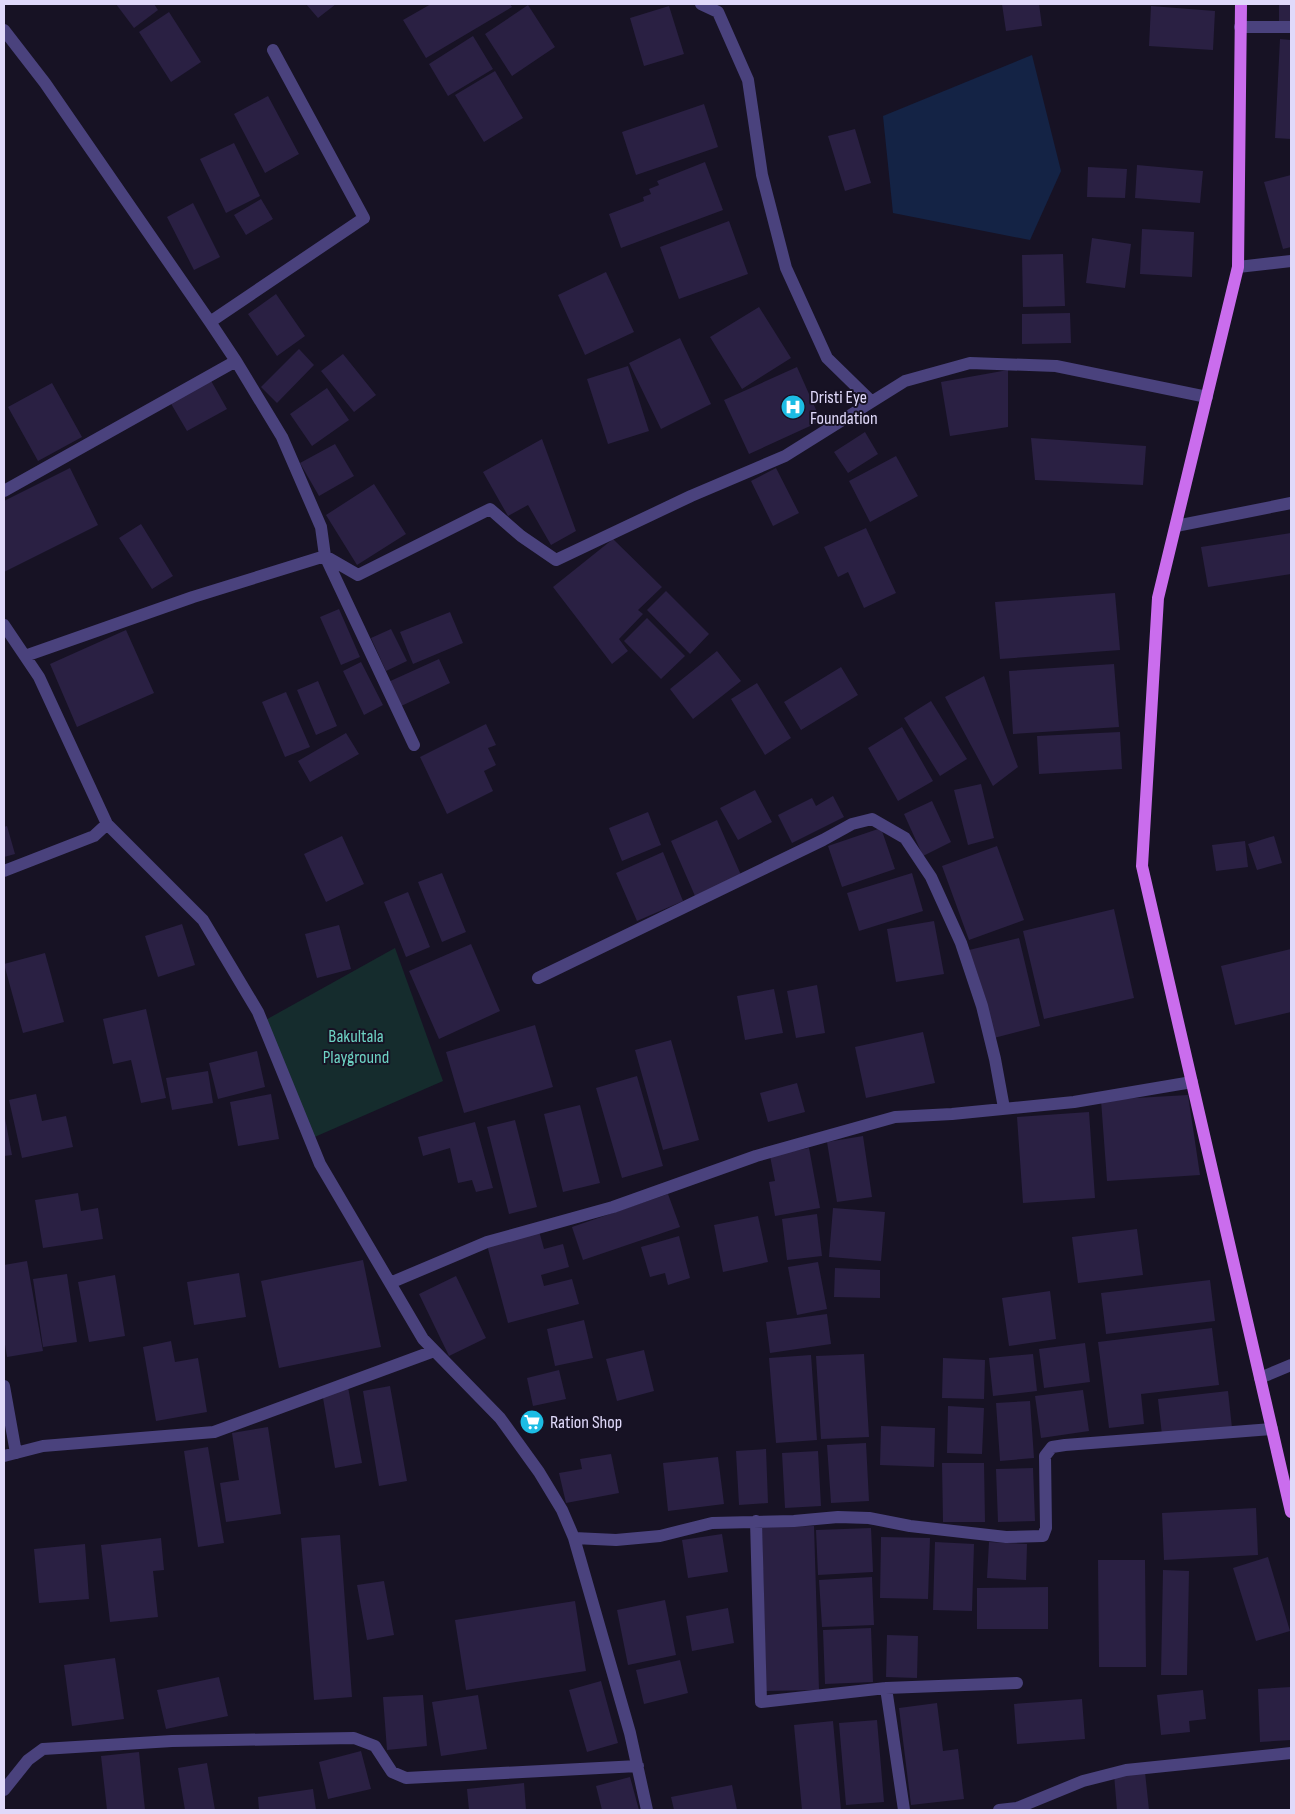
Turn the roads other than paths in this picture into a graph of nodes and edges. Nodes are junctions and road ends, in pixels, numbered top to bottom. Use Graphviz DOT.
graph roads {
  1 [pos="702,4"];
  2 [pos="1240,4"];
  3 [pos="1240,27"];
  4 [pos="1291,27"];
  5 [pos="4,30"];
  6 [pos="273,50"];
  7 [pos="1291,261"];
  8 [pos="1238,267"];
  9 [pos="210,322"];
  10 [pos="236,361"];
  11 [pos="1207,397"];
  12 [pos="870,401"];
  13 [pos="4,491"];
  14 [pos="1291,503"];
  15 [pos="1176,526"];
  16 [pos="326,556"];
  17 [pos="4,625"];
  18 [pos="25,656"];
  19 [pos="414,745"];
  20 [pos="107,824"];
  21 [pos="4,871"];
  22 [pos="538,978"];
  23 [pos="1192,1082"];
  24 [pos="1004,1108"];
  25 [pos="390,1284"];
  26 [pos="434,1351"];
  27 [pos="1291,1365"];
  28 [pos="1260,1378"];
  29 [pos="4,1386"];
  30 [pos="1272,1429"];
  31 [pos="10,1455"];
  32 [pos="1291,1512"];
  33 [pos="756,1521"];
  34 [pos="574,1538"];
  35 [pos="1017,1683"];
  36 [pos="886,1688"];
  37 [pos="1291,1753"];
  38 [pos="638,1766"];
  39 [pos="4,1790"];
  40 [pos="647,1810"];
  41 [pos="904,1810"];
  42 [pos="999,1810"];
  1 -- 12 [label="street"];
  2 -- 3 [label="main road"];
  3 -- 4 [label="street"];
  3 -- 8 [label="main road"];
  5 -- 9 [label="street"];
  6 -- 9 [label="street"];
  7 -- 8 [label="street"];
  8 -- 11 [label="main road"];
  9 -- 10 [label="street"];
  10 -- 13 [label="street"];
  10 -- 16 [label="street"];
  11 -- 12 [label="street"];
  11 -- 15 [label="main road"];
  12 -- 16 [label="street"];
  14 -- 15 [label="street"];
  15 -- 23 [label="main road"];
  16 -- 18 [label="street"];
  16 -- 19 [label="street"];
  17 -- 18 [label="street"];
  18 -- 20 [label="street"];
  20 -- 21 [label="street"];
  20 -- 25 [label="street"];
  22 -- 24 [label="street"];
  23 -- 24 [label="street"];
  23 -- 28 [label="main road"];
  24 -- 25 [label="street"];
  25 -- 26 [label="street"];
  26 -- 31 [label="street"];
  26 -- 34 [label="street"];
  27 -- 28 [label="street"];
  28 -- 30 [label="main road"];
  29 -- 31 [label="street"];
  30 -- 32 [label="main road"];
  30 -- 33 [label="street"];
  33 -- 34 [label="street"];
  33 -- 36 [label="street"];
  34 -- 38 [label="street"];
  35 -- 36 [label="street"];
  36 -- 41 [label="street"];
  37 -- 42 [label="street"];
  38 -- 39 [label="street"];
  38 -- 40 [label="street"];
}
